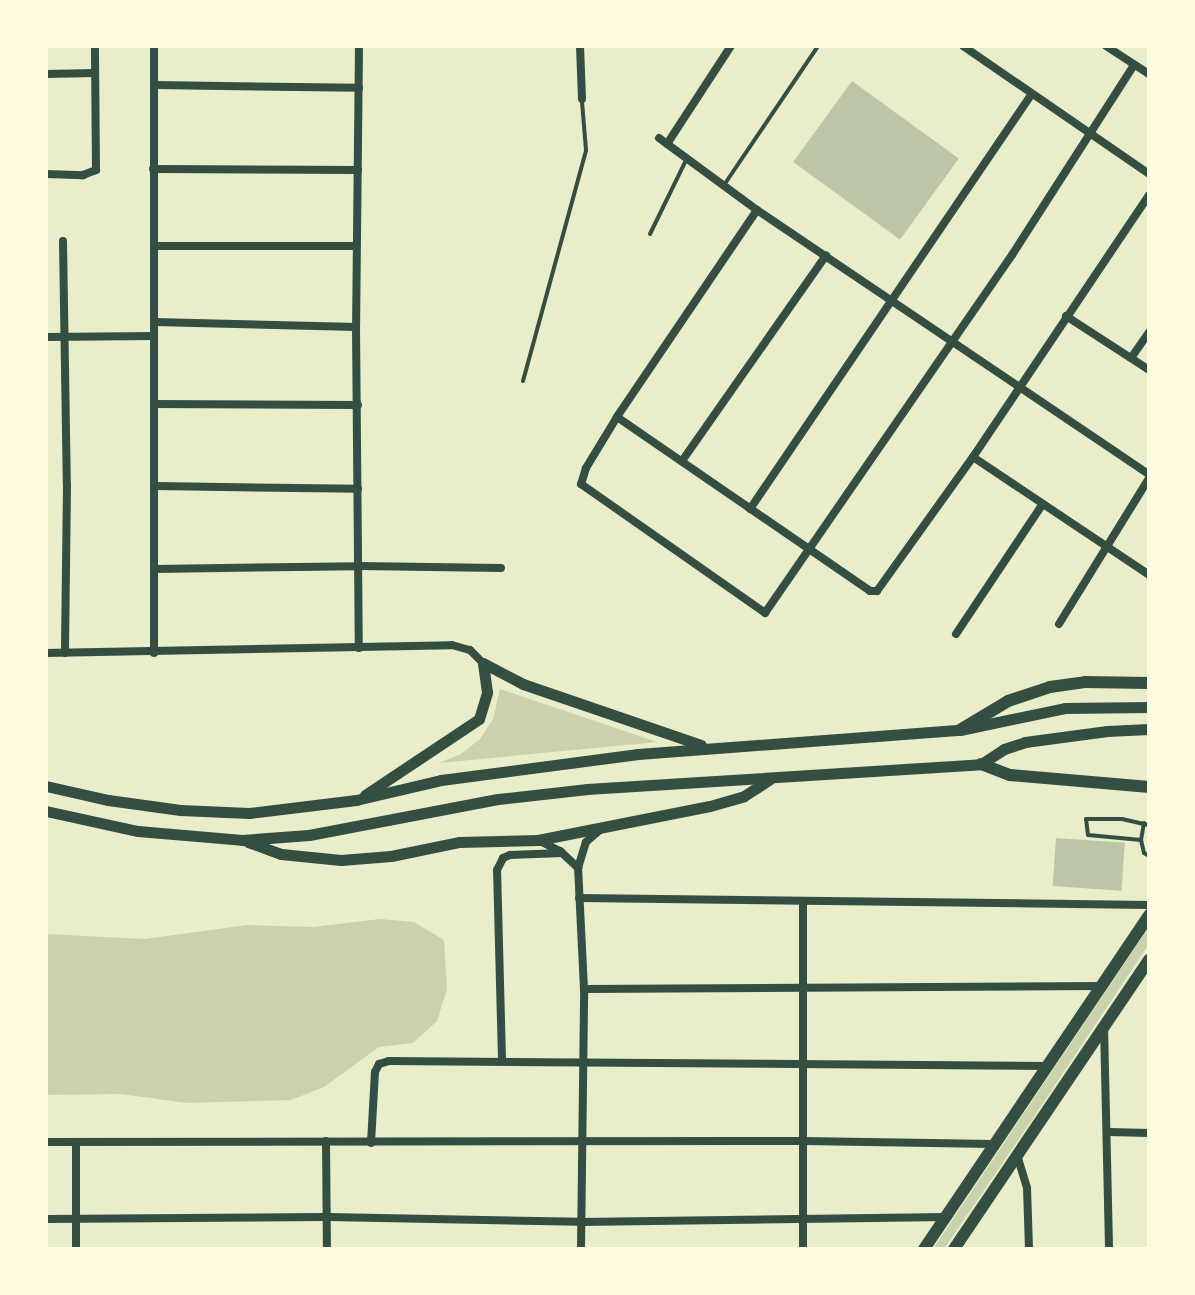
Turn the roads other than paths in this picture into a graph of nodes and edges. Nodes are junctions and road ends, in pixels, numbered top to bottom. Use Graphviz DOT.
graph roads {
  1 [pos="95,46"];
  2 [pos="154,46"];
  3 [pos="359,46"];
  4 [pos="580,46"];
  5 [pos="731,46"];
  6 [pos="818,46"];
  7 [pos="963,46"];
  8 [pos="1106,46"];
  9 [pos="1134,65"];
  10 [pos="95,73"];
  11 [pos="46,74"];
  12 [pos="1149,74"];
  13 [pos="154,85"];
  14 [pos="359,88"];
  15 [pos="1031,95"];
  16 [pos="582,99"];
  17 [pos="1091,134"];
  18 [pos="659,138"];
  19 [pos="667,144"];
  20 [pos="687,158"];
  21 [pos="153,169"];
  22 [pos="358,170"];
  23 [pos="46,174"];
  24 [pos="1149,174"];
  25 [pos="724,185"];
  26 [pos="1149,195"];
  27 [pos="757,210"];
  28 [pos="650,234"];
  29 [pos="63,241"];
  30 [pos="154,246"];
  31 [pos="356,246"];
  32 [pos="826,255"];
  33 [pos="890,298"];
  34 [pos="1066,316"];
  35 [pos="154,322"];
  36 [pos="356,327"];
  37 [pos="1149,332"];
  38 [pos="154,336"];
  39 [pos="46,337"];
  40 [pos="64,337"];
  41 [pos="952,341"];
  42 [pos="1131,358"];
  43 [pos="1149,370"];
  44 [pos="523,381"];
  45 [pos="1019,385"];
  46 [pos="154,404"];
  47 [pos="358,405"];
  48 [pos="617,417"];
  49 [pos="973,457"];
  50 [pos="682,461"];
  51 [pos="1149,476"];
  52 [pos="155,486"];
  53 [pos="358,489"];
  54 [pos="1042,505"];
  55 [pos="750,509"];
  56 [pos="1105,545"];
  57 [pos="811,551"];
  58 [pos="359,566"];
  59 [pos="501,568"];
  60 [pos="155,569"];
  61 [pos="1149,575"];
  62 [pos="1059,624"];
  63 [pos="956,634"];
  64 [pos="359,648"];
  65 [pos="46,653"];
  66 [pos="65,653"];
  67 [pos="154,653"];
  68 [pos="483,663"];
  69 [pos="1149,683"];
  70 [pos="1149,707"];
  71 [pos="1149,729"];
  72 [pos="960,730"];
  73 [pos="705,747"];
  74 [pos="981,764"];
  75 [pos="769,780"];
  76 [pos="46,786"];
  77 [pos="1149,787"];
  78 [pos="356,800"];
  79 [pos="46,811"];
  80 [pos="1146,824"];
  81 [pos="600,830"];
  82 [pos="242,840"];
  83 [pos="538,840"];
  84 [pos="1141,840"];
  85 [pos="562,853"];
  86 [pos="1149,856"];
  87 [pos="578,868"];
  88 [pos="579,898"];
  89 [pos="803,901"];
  90 [pos="1149,905"];
  91 [pos="1149,915"];
  92 [pos="1149,960"];
  93 [pos="802,985"];
  94 [pos="1103,986"];
  95 [pos="584,989"];
  96 [pos="1104,1026"];
  97 [pos="502,1059"];
  98 [pos="584,1061"];
  99 [pos="802,1063"];
  100 [pos="1048,1066"];
  101 [pos="1109,1132"];
  102 [pos="1149,1133"];
  103 [pos="326,1141"];
  104 [pos="803,1141"];
  105 [pos="46,1142"];
  106 [pos="76,1142"];
  107 [pos="583,1142"];
  108 [pos="371,1143"];
  109 [pos="994,1144"];
  110 [pos="1017,1155"];
  111 [pos="328,1217"];
  112 [pos="946,1217"];
  113 [pos="46,1219"];
  114 [pos="75,1219"];
  115 [pos="803,1221"];
  116 [pos="580,1222"];
  117 [pos="76,1249"];
  118 [pos="327,1249"];
  119 [pos="581,1249"];
  120 [pos="803,1249"];
  121 [pos="924,1249"];
  122 [pos="954,1249"];
  123 [pos="1029,1249"];
  124 [pos="1109,1249"];
  1 -- 10 [label="street"];
  2 -- 13 [label="street"];
  3 -- 14 [label="street"];
  4 -- 16 [label="street"];
  5 -- 19 [label="street"];
  6 -- 25 [label="lane"];
  7 -- 15 [label="street"];
  8 -- 9 [label="street"];
  9 -- 12 [label="street"];
  9 -- 17 [label="street"];
  10 -- 11 [label="street"];
  10 -- 23 [label="street"];
  13 -- 14 [label="street"];
  13 -- 21 [label="street"];
  14 -- 22 [label="street"];
  15 -- 17 [label="street"];
  15 -- 33 [label="street"];
  16 -- 44 [label="lane"];
  17 -- 24 [label="street"];
  17 -- 41 [label="street"];
  18 -- 19 [label="street"];
  19 -- 20 [label="street"];
  20 -- 25 [label="street"];
  20 -- 28 [label="lane"];
  21 -- 22 [label="street"];
  21 -- 30 [label="street"];
  22 -- 31 [label="street"];
  25 -- 27 [label="street"];
  26 -- 34 [label="street"];
  27 -- 32 [label="street"];
  27 -- 48 [label="street"];
  29 -- 40 [label="street"];
  30 -- 31 [label="street"];
  30 -- 35 [label="street"];
  31 -- 36 [label="street"];
  32 -- 33 [label="street"];
  32 -- 50 [label="street"];
  33 -- 41 [label="street"];
  33 -- 55 [label="street"];
  34 -- 42 [label="street"];
  34 -- 45 [label="street"];
  35 -- 36 [label="street"];
  35 -- 38 [label="street"];
  36 -- 47 [label="street"];
  37 -- 42 [label="street"];
  38 -- 40 [label="street"];
  38 -- 46 [label="street"];
  39 -- 40 [label="street"];
  40 -- 66 [label="street"];
  41 -- 45 [label="street"];
  41 -- 57 [label="street"];
  42 -- 43 [label="street"];
  45 -- 49 [label="street"];
  45 -- 51 [label="street"];
  46 -- 47 [label="street"];
  46 -- 52 [label="street"];
  47 -- 53 [label="street"];
  48 -- 50 [label="street"];
  48 -- 57 [label="street"];
  49 -- 54 [label="street"];
  49 -- 57 [label="street"];
  50 -- 55 [label="street"];
  51 -- 56 [label="street"];
  52 -- 53 [label="street"];
  52 -- 60 [label="street"];
  53 -- 58 [label="street"];
  54 -- 56 [label="street"];
  54 -- 63 [label="street"];
  55 -- 57 [label="street"];
  56 -- 61 [label="street"];
  56 -- 62 [label="street"];
  58 -- 59 [label="street"];
  58 -- 60 [label="street"];
  58 -- 64 [label="street"];
  60 -- 67 [label="street"];
  64 -- 67 [label="street"];
  64 -- 68 [label="street"];
  65 -- 66 [label="street"];
  66 -- 67 [label="street"];
  68 -- 73 [label="main road"];
  68 -- 78 [label="main road"];
  69 -- 72 [label="main road"];
  70 -- 72 [label="main road"];
  71 -- 74 [label="main road"];
  72 -- 73 [label="main road"];
  73 -- 78 [label="main road"];
  74 -- 75 [label="main road"];
  74 -- 77 [label="main road"];
  75 -- 81 [label="main road"];
  75 -- 82 [label="main road"];
  76 -- 78 [label="main road"];
  79 -- 82 [label="main road"];
  80 -- 84 [label="lane"];
  80 -- 84 [label="lane"];
  81 -- 83 [label="main road"];
  81 -- 87 [label="street"];
  82 -- 83 [label="main road"];
  83 -- 85 [label="street"];
  84 -- 86 [label="lane"];
  85 -- 87 [label="street"];
  85 -- 97 [label="street"];
  87 -- 88 [label="street"];
  88 -- 89 [label="street"];
  88 -- 95 [label="street"];
  89 -- 90 [label="street"];
  89 -- 93 [label="street"];
  91 -- 94 [label="main road"];
  92 -- 96 [label="main road"];
  93 -- 94 [label="street"];
  93 -- 95 [label="street"];
  93 -- 99 [label="street"];
  94 -- 100 [label="main road"];
  95 -- 98 [label="street"];
  96 -- 101 [label="street"];
  96 -- 110 [label="main road"];
  97 -- 98 [label="street"];
  97 -- 108 [label="street"];
  98 -- 99 [label="street"];
  98 -- 107 [label="street"];
  99 -- 100 [label="street"];
  99 -- 104 [label="street"];
  100 -- 109 [label="main road"];
  101 -- 102 [label="street"];
  101 -- 124 [label="street"];
  103 -- 106 [label="street"];
  103 -- 108 [label="street"];
  103 -- 111 [label="street"];
  104 -- 107 [label="street"];
  104 -- 109 [label="street"];
  104 -- 115 [label="street"];
  105 -- 106 [label="street"];
  106 -- 114 [label="street"];
  107 -- 108 [label="street"];
  107 -- 116 [label="street"];
  109 -- 112 [label="main road"];
  110 -- 122 [label="main road"];
  110 -- 123 [label="street"];
  111 -- 114 [label="street"];
  111 -- 116 [label="street"];
  111 -- 118 [label="street"];
  112 -- 115 [label="street"];
  112 -- 121 [label="main road"];
  113 -- 114 [label="street"];
  114 -- 117 [label="street"];
  115 -- 116 [label="street"];
  115 -- 120 [label="street"];
  116 -- 119 [label="street"];
}
